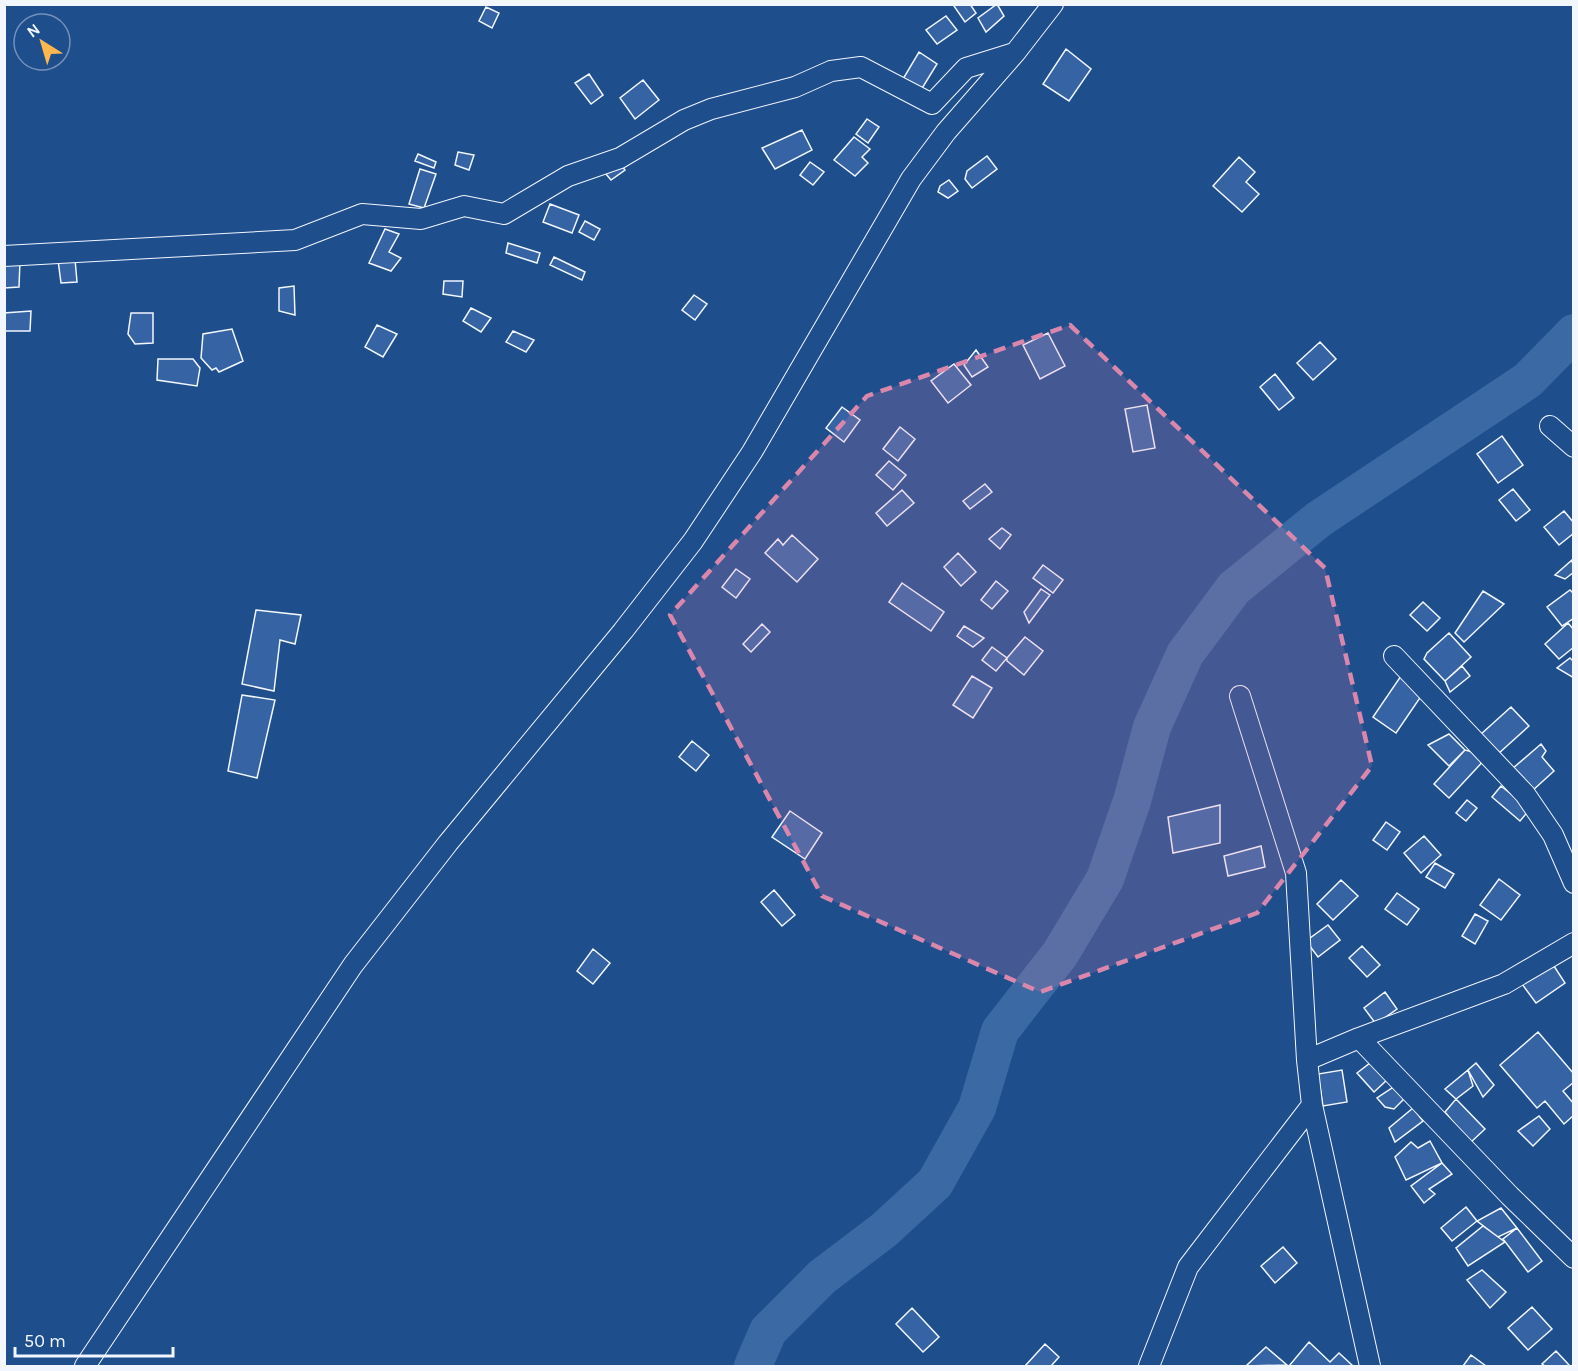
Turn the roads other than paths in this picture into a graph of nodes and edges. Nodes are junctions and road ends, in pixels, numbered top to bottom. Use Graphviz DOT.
graph roads {
  1 [pos="1053,4"];
  2 [pos="1015,53"];
  3 [pos="4,256"];
  4 [pos="1550,426"];
  5 [pos="1574,447"];
  6 [pos="1394,656"];
  7 [pos="1240,696"];
  8 [pos="1566,844"];
  9 [pos="1574,884"];
  10 [pos="1574,944"];
  11 [pos="1359,1038"];
  12 [pos="1306,1060"];
  13 [pos="1312,1105"];
  14 [pos="1574,1258"];
  15 [pos="85,1366"];
  16 [pos="1149,1366"];
  17 [pos="1370,1366"];
  1 -- 2 [label="street"];
  2 -- 3 [label="street"];
  2 -- 15 [label="street"];
  4 -- 5 [label="street"];
  6 -- 8 [label="street"];
  7 -- 12 [label="street"];
  8 -- 9 [label="street"];
  10 -- 11 [label="street"];
  11 -- 12 [label="street"];
  11 -- 14 [label="street"];
  12 -- 13 [label="street"];
  13 -- 16 [label="street"];
  13 -- 17 [label="street"];
}
